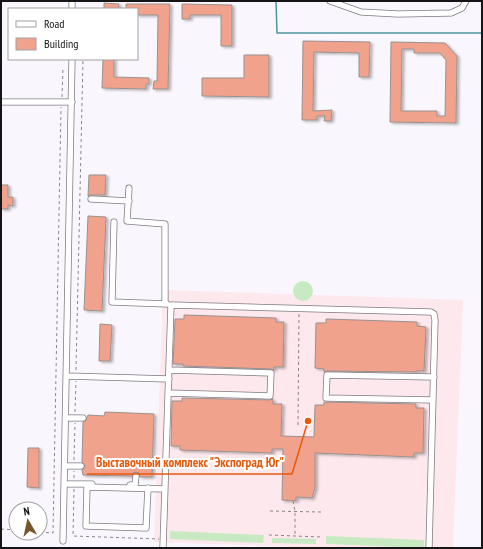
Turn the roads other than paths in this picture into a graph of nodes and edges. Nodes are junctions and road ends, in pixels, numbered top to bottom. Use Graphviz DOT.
graph roads {
  1 [pos="330,1"];
  2 [pos="466,1"];
  3 [pos="72,60"];
  4 [pos="1,102"];
  5 [pos="72,102"];
  6 [pos="129,188"];
  7 [pos="91,199"];
  8 [pos="129,201"];
  9 [pos="114,222"];
  10 [pos="168,305"];
  11 [pos="169,370"];
  12 [pos="67,376"];
  13 [pos="434,377"];
  14 [pos="169,380"];
  15 [pos="168,393"];
  16 [pos="433,400"];
  17 [pos="66,418"];
  18 [pos="83,418"];
  19 [pos="65,466"];
  20 [pos="82,466"];
  21 [pos="136,476"];
  22 [pos="65,484"];
  23 [pos="148,488"];
  24 [pos="165,489"];
  25 [pos="64,541"];
  26 [pos="163,547"];
  27 [pos="429,548"];
  1 -- 2 [label="street"];
  3 -- 5 [label="street"];
  4 -- 5 [label="street"];
  5 -- 12 [label="street"];
  6 -- 8 [label="street"];
  7 -- 8 [label="street"];
  8 -- 10 [label="street"];
  9 -- 10 [label="street"];
  10 -- 11 [label="street"];
  10 -- 13 [label="street"];
  11 -- 14 [label="street"];
  11 -- 15 [label="street"];
  12 -- 14 [label="street"];
  12 -- 17 [label="street"];
  13 -- 16 [label="street"];
  13 -- 16 [label="street"];
  14 -- 15 [label="street"];
  15 -- 24 [label="street"];
  16 -- 27 [label="street"];
  17 -- 18 [label="street"];
  17 -- 19 [label="street"];
  19 -- 20 [label="street"];
  19 -- 22 [label="street"];
  21 -- 22 [label="street"];
  22 -- 25 [label="street"];
  23 -- 23 [label="street"];
  23 -- 24 [label="street"];
  24 -- 26 [label="street"];
}
